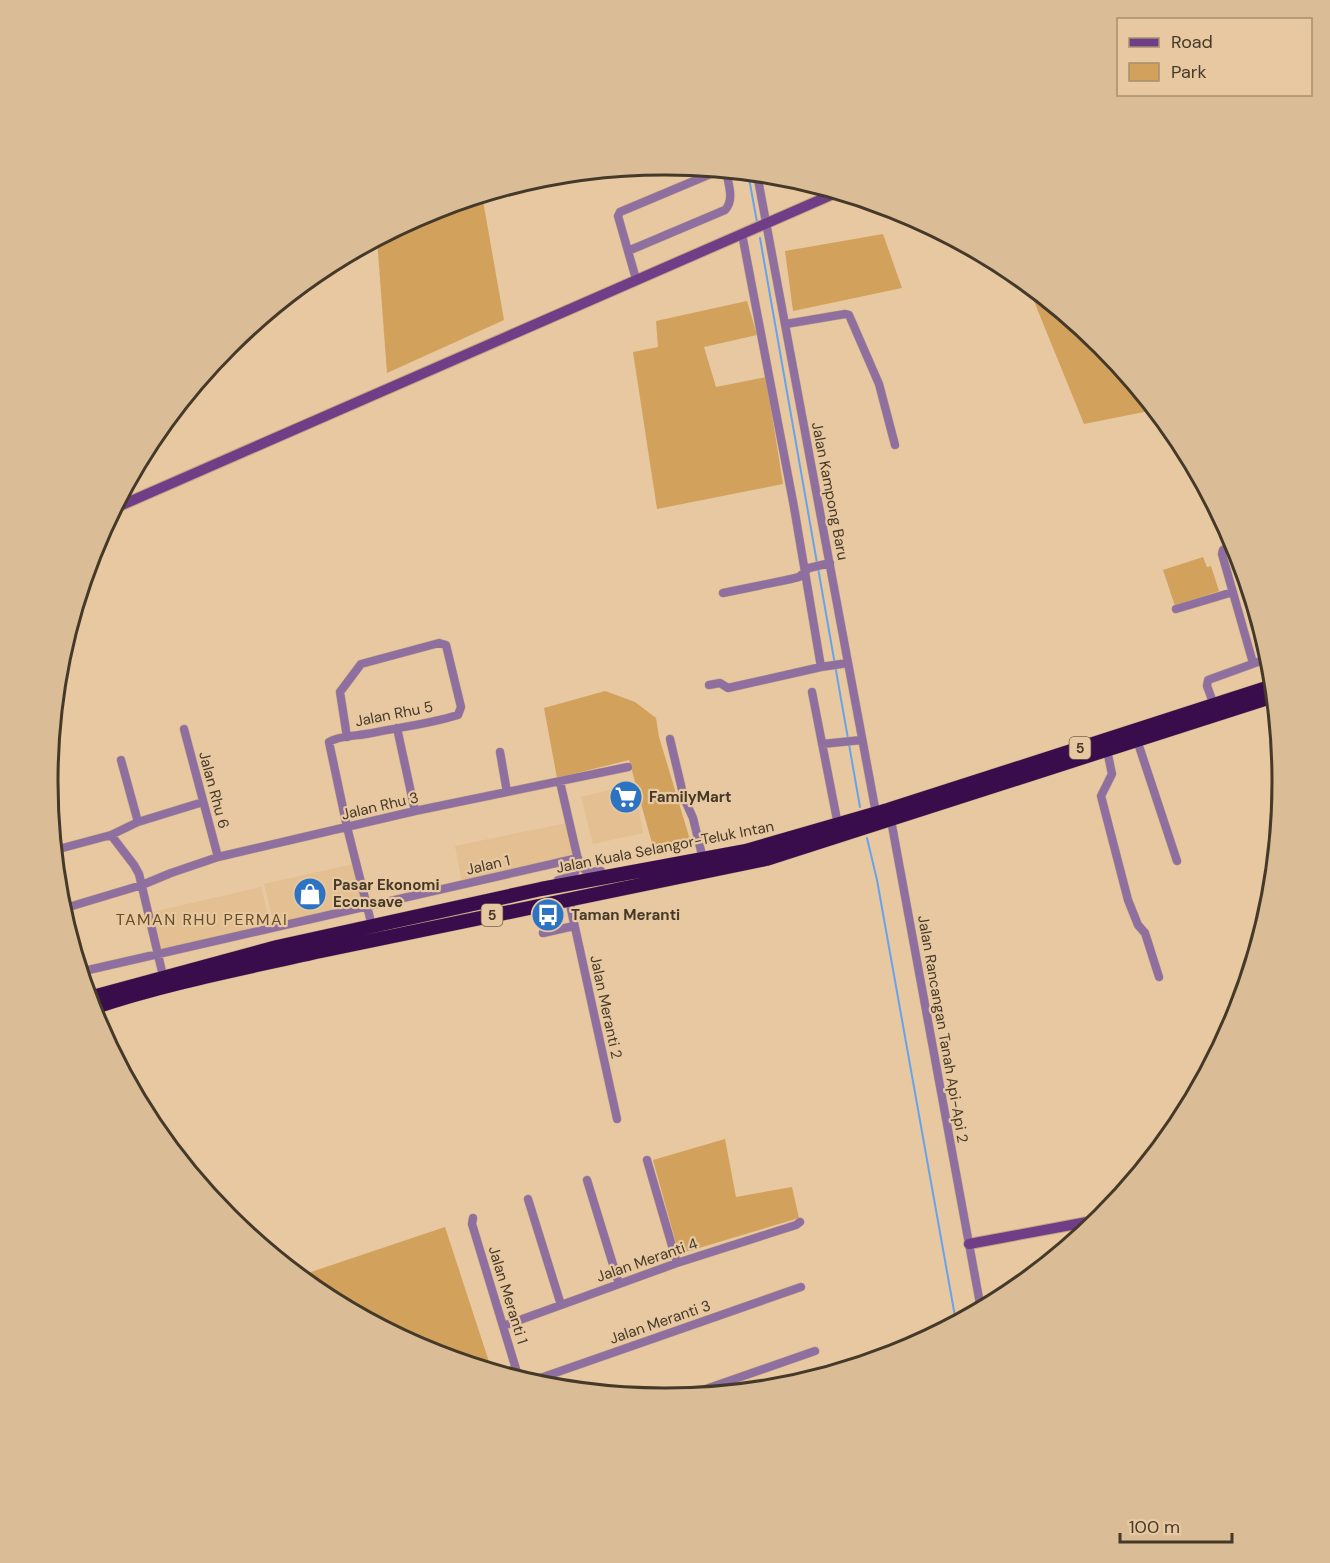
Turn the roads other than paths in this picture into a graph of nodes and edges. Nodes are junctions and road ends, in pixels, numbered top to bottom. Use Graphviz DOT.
graph roads {
  1 [pos="706,176"];
  2 [pos="728,178"];
  3 [pos="760,183"];
  4 [pos="826,197"];
  5 [pos="767,223"];
  6 [pos="742,234"];
  7 [pos="628,251"];
  8 [pos="636,279"];
  9 [pos="786,324"];
  10 [pos="895,445"];
  11 [pos="126,503"];
  12 [pos="1225,549"];
  13 [pos="827,564"];
  14 [pos="807,570"];
  15 [pos="1233,592"];
  16 [pos="723,593"];
  17 [pos="1176,609"];
  18 [pos="1260,661"];
  19 [pos="848,663"];
  20 [pos="1254,663"];
  21 [pos="821,667"];
  22 [pos="709,685"];
  23 [pos="1264,689"];
  24 [pos="812,692"];
  25 [pos="1265,699"];
  26 [pos="1214,705"];
  27 [pos="397,728"];
  28 [pos="184,729"];
  29 [pos="347,737"];
  30 [pos="670,739"];
  31 [pos="1137,740"];
  32 [pos="858,741"];
  33 [pos="822,744"];
  34 [pos="1107,750"];
  35 [pos="500,752"];
  36 [pos="121,760"];
  37 [pos="628,766"];
  38 [pos="560,782"];
  39 [pos="507,792"];
  40 [pos="203,802"];
  41 [pos="415,811"];
  42 [pos="876,813"];
  43 [pos="891,820"];
  44 [pos="138,822"];
  45 [pos="838,825"];
  46 [pos="348,827"];
  47 [pos="111,835"];
  48 [pos="63,848"];
  49 [pos="218,857"];
  50 [pos="703,859"];
  51 [pos="579,861"];
  52 [pos="1177,861"];
  53 [pos="628,873"];
  54 [pos="142,885"];
  55 [pos="541,890"];
  56 [pos="569,900"];
  57 [pos="71,906"];
  58 [pos="366,907"];
  59 [pos="372,926"];
  60 [pos="574,926"];
  61 [pos="273,928"];
  62 [pos="543,933"];
  63 [pos="277,947"];
  64 [pos="158,954"];
  65 [pos="89,970"];
  66 [pos="1159,977"];
  67 [pos="164,982"];
  68 [pos="98,996"];
  69 [pos="102,1005"];
  70 [pos="617,1119"];
  71 [pos="647,1160"];
  72 [pos="586,1179"];
  73 [pos="528,1199"];
  74 [pos="473,1218"];
  75 [pos="800,1222"];
  76 [pos="1080,1223"];
  77 [pos="969,1244"];
  78 [pos="677,1263"];
  79 [pos="620,1284"];
  80 [pos="801,1287"];
  81 [pos="979,1300"];
  82 [pos="561,1305"];
  83 [pos="503,1326"];
  84 [pos="815,1351"];
  85 [pos="516,1369"];
  86 [pos="547,1376"];
  87 [pos="713,1386"];
  1 -- 7 [label="street"];
  2 -- 7 [label="street"];
  3 -- 5 [label="street, Jalan Kampong Baru"];
  4 -- 5 [label="street"];
  5 -- 6 [label="street"];
  5 -- 9 [label="street, Jalan Kampong Baru"];
  6 -- 8 [label="street"];
  6 -- 14 [label="street"];
  7 -- 8 [label="street"];
  8 -- 11 [label="street"];
  9 -- 10 [label="street"];
  9 -- 13 [label="street, Jalan Kampong Baru"];
  12 -- 15 [label="street"];
  13 -- 14 [label="street"];
  13 -- 19 [label="street, Jalan Kampong Baru"];
  14 -- 16 [label="street"];
  14 -- 21 [label="street"];
  15 -- 17 [label="street"];
  15 -- 20 [label="street"];
  18 -- 20 [label="street"];
  19 -- 21 [label="street"];
  19 -- 32 [label="street, Jalan Kampong Baru"];
  20 -- 26 [label="street"];
  21 -- 22 [label="street"];
  23 -- 26 [label="highway, Jalan Kuala Selangor-Teluk Intan / 5"];
  24 -- 33 [label="street"];
  25 -- 31 [label="highway, Jalan Kuala Selangor-Teluk Intan / 5"];
  26 -- 42 [label="highway, Jalan Kuala Selangor-Teluk Intan / 5"];
  27 -- 29 [label="street, Jalan Rhu 5"];
  27 -- 29 [label="street, Jalan Rhu 5"];
  27 -- 41 [label="street"];
  28 -- 40 [label="street, Jalan Rhu 6"];
  29 -- 46 [label="street, Jalan Rhu 5"];
  30 -- 50 [label="street"];
  31 -- 34 [label="highway, Jalan Kuala Selangor-Teluk Intan / 5"];
  31 -- 52 [label="street"];
  32 -- 33 [label="street"];
  32 -- 42 [label="street, Jalan Kampong Baru"];
  33 -- 45 [label="street"];
  34 -- 43 [label="highway, Jalan Kuala Selangor-Teluk Intan / 5"];
  34 -- 66 [label="street"];
  35 -- 39 [label="street"];
  36 -- 44 [label="street"];
  37 -- 38 [label="street, Jalan Rhu 3"];
  38 -- 39 [label="street, Jalan Rhu 3"];
  38 -- 51 [label="street"];
  39 -- 41 [label="street, Jalan Rhu 3"];
  40 -- 44 [label="street"];
  40 -- 49 [label="street, Jalan Rhu 6"];
  41 -- 46 [label="street, Jalan Rhu 3"];
  42 -- 45 [label="highway, Jalan Kuala Selangor-Teluk Intan / 5"];
  43 -- 56 [label="highway, Jalan Kuala Selangor-Teluk Intan / 5"];
  43 -- 77 [label="street, Jalan Rancangan Tanah Api-Api 2"];
  44 -- 47 [label="street"];
  45 -- 50 [label="highway, Jalan Kuala Selangor-Teluk Intan / 5"];
  46 -- 49 [label="street, Jalan Rhu 3"];
  46 -- 58 [label="street"];
  47 -- 48 [label="street"];
  47 -- 54 [label="street"];
  49 -- 54 [label="street, Jalan Rhu 3"];
  50 -- 53 [label="highway, Jalan Kuala Selangor-Teluk Intan / 5"];
  51 -- 53 [label="street"];
  51 -- 55 [label="street"];
  51 -- 58 [label="street, Jalan 1"];
  53 -- 55 [label="highway, Jalan Kuala Selangor-Teluk Intan / 5"];
  54 -- 57 [label="street, Jalan Rhu 3"];
  54 -- 64 [label="street"];
  55 -- 59 [label="highway, Jalan Kuala Selangor-Teluk Intan / 5"];
  56 -- 60 [label="street, Jalan Meranti 2"];
  56 -- 67 [label="highway, Jalan Kuala Selangor-Teluk Intan / 5"];
  58 -- 59 [label="street"];
  58 -- 61 [label="street, Jalan 1"];
  59 -- 63 [label="highway, Jalan Kuala Selangor-Teluk Intan / 5"];
  60 -- 62 [label="street"];
  60 -- 70 [label="street, Jalan Meranti 2"];
  61 -- 63 [label="street"];
  61 -- 64 [label="street, Jalan 1"];
  63 -- 67 [label="highway, Jalan Kuala Selangor-Teluk Intan / 5"];
  64 -- 65 [label="street, Jalan 1"];
  64 -- 67 [label="street"];
  67 -- 68 [label="highway, Jalan Kuala Selangor-Teluk Intan / 5"];
  67 -- 69 [label="highway, Jalan Kuala Selangor-Teluk Intan / 5"];
  71 -- 78 [label="street"];
  72 -- 79 [label="street"];
  73 -- 82 [label="street"];
  74 -- 83 [label="street, Jalan Meranti 1"];
  75 -- 78 [label="street, Jalan Meranti 4"];
  76 -- 77 [label="street"];
  77 -- 81 [label="street, Jalan Rancangan Tanah Api-Api 2"];
  78 -- 79 [label="street, Jalan Meranti 4"];
  79 -- 82 [label="street, Jalan Meranti 4"];
  80 -- 86 [label="street, Jalan Meranti 3"];
  82 -- 83 [label="street, Jalan Meranti 4"];
  83 -- 85 [label="street, Jalan Meranti 1"];
  84 -- 87 [label="street"];
}
